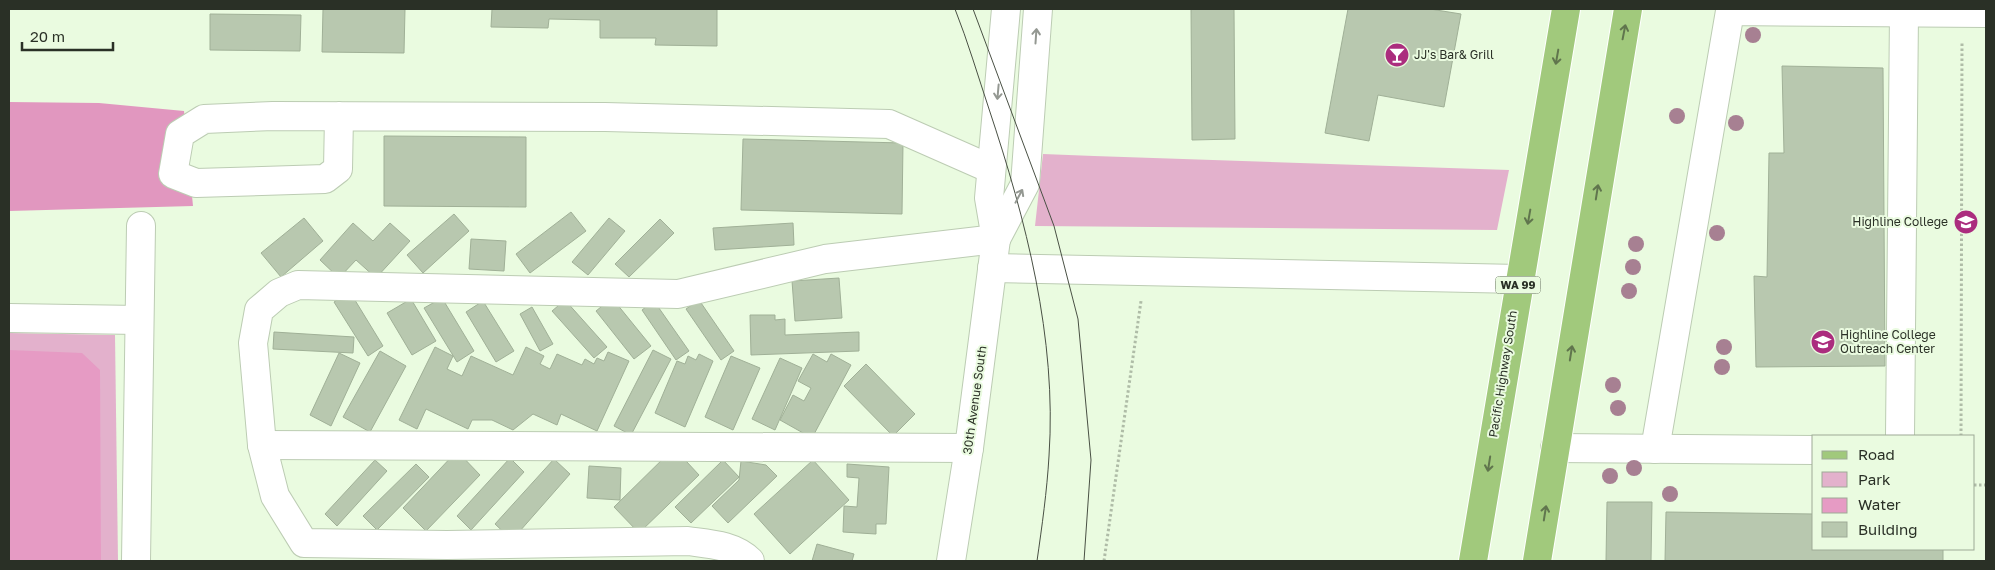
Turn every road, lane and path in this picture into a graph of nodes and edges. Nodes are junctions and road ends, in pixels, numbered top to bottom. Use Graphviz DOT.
graph roads {
  1 [pos="1006,9"];
  2 [pos="1038,9"];
  3 [pos="1566,9"];
  4 [pos="1628,9"];
  5 [pos="1904,12"];
  6 [pos="1974,13"];
  7 [pos="339,116"];
  8 [pos="991,169"];
  9 [pos="140,226"];
  10 [pos="996,239"];
  11 [pos="992,268"];
  12 [pos="1519,279"];
  13 [pos="1141,300"];
  14 [pos="9,318"];
  15 [pos="139,320"];
  16 [pos="1900,435"];
  17 [pos="1961,435"];
  18 [pos="262,445"];
  19 [pos="969,448"];
  20 [pos="1555,448"];
  21 [pos="1655,449"];
  22 [pos="1812,450"];
  23 [pos="136,561"];
  24 [pos="750,561"];
  25 [pos="951,561"];
  26 [pos="1104,561"];
  27 [pos="1473,561"];
  28 [pos="1537,561"];
  1 -- 8 [label="street, 30th Avenue South, one-way"];
  10 -- 2 [label="street, 30th Avenue South, one-way"];
  3 -- 12 [label="main road, Pacific Highway South / WA 99, one-way"];
  20 -- 4 [label="main road, one-way"];
  5 -- 6 [label="street"];
  5 -- 16 [label="street"];
  5 -- 21 [label="street"];
  6 -- 17 [label="path"];
  7 -- 7 [label="street"];
  7 -- 8 [label="street"];
  8 -- 10 [label="street, 30th Avenue South"];
  9 -- 15 [label="street"];
  10 -- 11 [label="street, 30th Avenue South"];
  10 -- 18 [label="street"];
  11 -- 12 [label="street"];
  11 -- 19 [label="street, 30th Avenue South"];
  12 -- 27 [label="main road, Pacific Highway South / WA 99, one-way"];
  13 -- 26 [label="path"];
  14 -- 15 [label="street"];
  15 -- 23 [label="street"];
  18 -- 19 [label="street"];
  18 -- 24 [label="street"];
  19 -- 25 [label="street, 30th Avenue South"];
  20 -- 21 [label="street"];
  28 -- 20 [label="main road, one-way"];
  21 -- 22 [label="street"];
}
